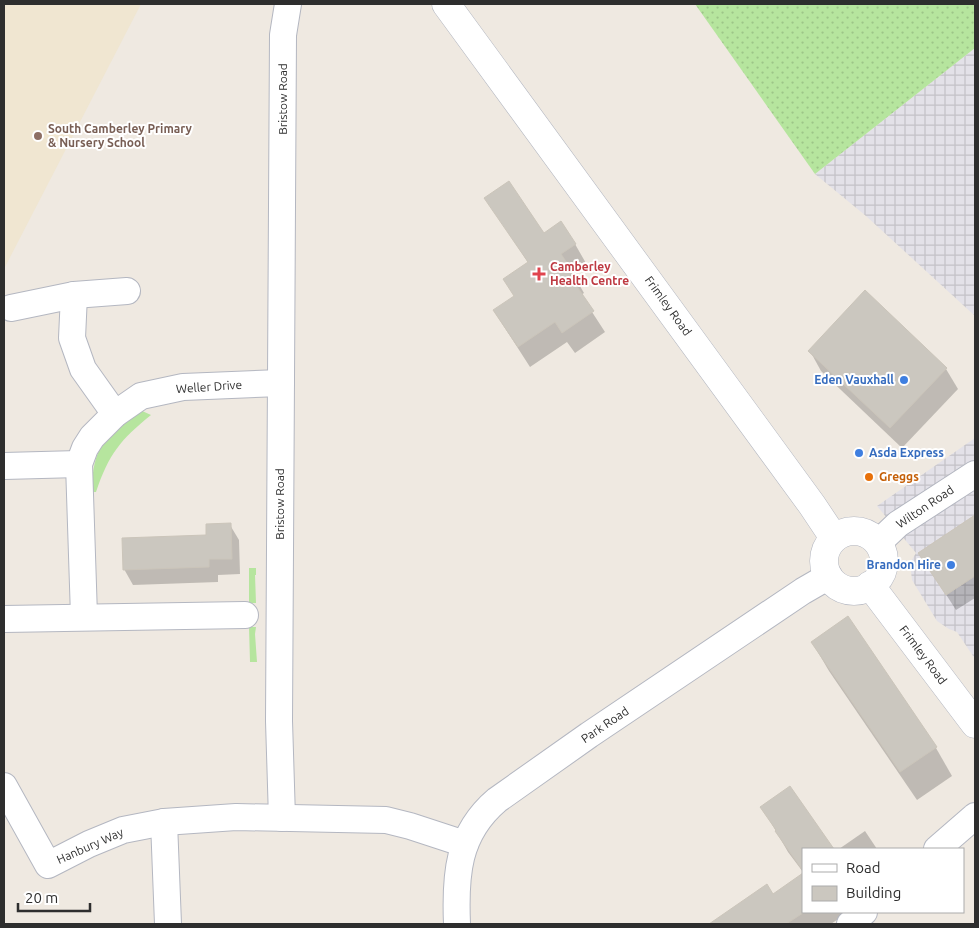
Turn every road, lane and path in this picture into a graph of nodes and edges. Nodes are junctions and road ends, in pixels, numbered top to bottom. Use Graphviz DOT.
graph roads {
  1 [pos="288,4"];
  2 [pos="446,4"];
  3 [pos="127,291"];
  4 [pos="74,295"];
  5 [pos="11,308"];
  6 [pos="281,383"];
  7 [pos="115,414"];
  8 [pos="79,464"];
  9 [pos="4,466"];
  10 [pos="975,474"];
  11 [pos="834,538"];
  12 [pos="878,543"];
  13 [pos="829,576"];
  14 [pos="870,586"];
  15 [pos="245,615"];
  16 [pos="84,616"];
  17 [pos="4,618"];
  18 [pos="975,724"];
  19 [pos="4,786"];
  20 [pos="975,816"];
  21 [pos="282,818"];
  22 [pos="164,822"];
  23 [pos="465,844"];
  24 [pos="938,848"];
  25 [pos="863,913"];
  26 [pos="168,924"];
  27 [pos="457,924"];
  28 [pos="850,924"];
  1 -- 6 [label="street, Bristow Road"];
  2 -- 11 [label="main road, Frimley Road"];
  3 -- 4 [label="street"];
  4 -- 5 [label="street"];
  4 -- 7 [label="street"];
  6 -- 7 [label="street, Weller Drive"];
  6 -- 21 [label="street, Bristow Road"];
  7 -- 8 [label="street, Weller Drive"];
  8 -- 9 [label="street"];
  8 -- 16 [label="street, Weller Drive"];
  10 -- 12 [label="street, Wilton Road"];
  11 -- 12 [label="main road"];
  11 -- 13 [label="main road"];
  12 -- 14 [label="main road"];
  13 -- 14 [label="main road"];
  13 -- 23 [label="street, Park Road"];
  14 -- 18 [label="main road, Frimley Road"];
  15 -- 16 [label="street"];
  16 -- 17 [label="street"];
  19 -- 22 [label="street, Hanbury Way"];
  20 -- 24 [label="street"];
  21 -- 22 [label="street, Hanbury Way"];
  21 -- 23 [label="street"];
  22 -- 26 [label="street"];
  23 -- 27 [label="street, Park Road"];
  25 -- 28 [label="street"];
}
